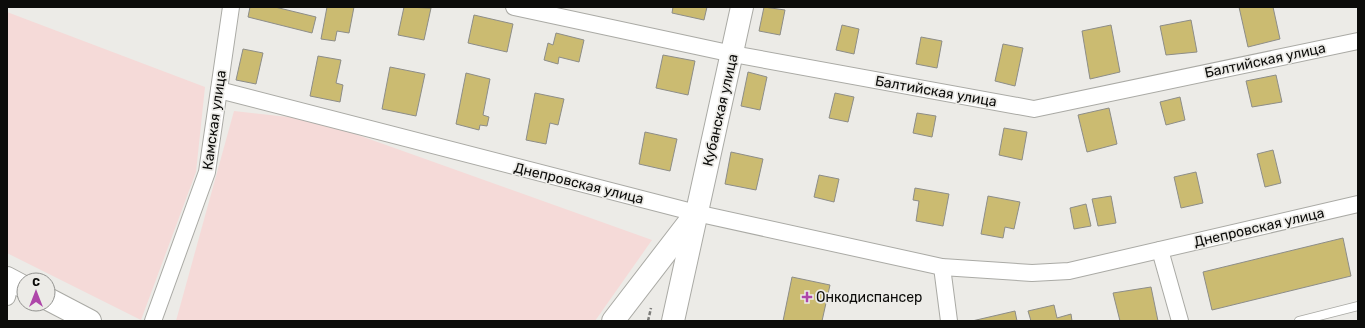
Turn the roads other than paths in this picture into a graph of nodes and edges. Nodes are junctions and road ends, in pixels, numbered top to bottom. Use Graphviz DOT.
graph roads {
  1 [pos="231,7"];
  2 [pos="514,7"];
  3 [pos="742,7"];
  4 [pos="1358,41"];
  5 [pos="733,54"];
  6 [pos="219,90"];
  7 [pos="1358,204"];
  8 [pos="696,213"];
  9 [pos="1160,250"];
  10 [pos="942,267"];
  11 [pos="56,303"];
  12 [pos="1358,306"];
  13 [pos="90,321"];
  14 [pos="153,321"];
  15 [pos="613,321"];
  16 [pos="673,321"];
  17 [pos="949,321"];
  18 [pos="1180,321"];
  19 [pos="1299,321"];
  1 -- 6 [label="street, Камская улица"];
  2 -- 5 [label="street, Балтийская улица"];
  3 -- 5 [label="street, Кубанская улица"];
  4 -- 5 [label="street, Балтийская улица"];
  5 -- 8 [label="street, Кубанская улица"];
  6 -- 8 [label="street, Днепровская улица"];
  6 -- 14 [label="street, Камская улица"];
  7 -- 9 [label="street, Днепровская улица"];
  8 -- 10 [label="street, Днепровская улица"];
  8 -- 15 [label="street"];
  8 -- 16 [label="street, Кубанская улица"];
  9 -- 10 [label="street, Днепровская улица"];
  9 -- 18 [label="street"];
  10 -- 17 [label="street"];
  11 -- 13 [label="street"];
  12 -- 19 [label="lane"];
}
